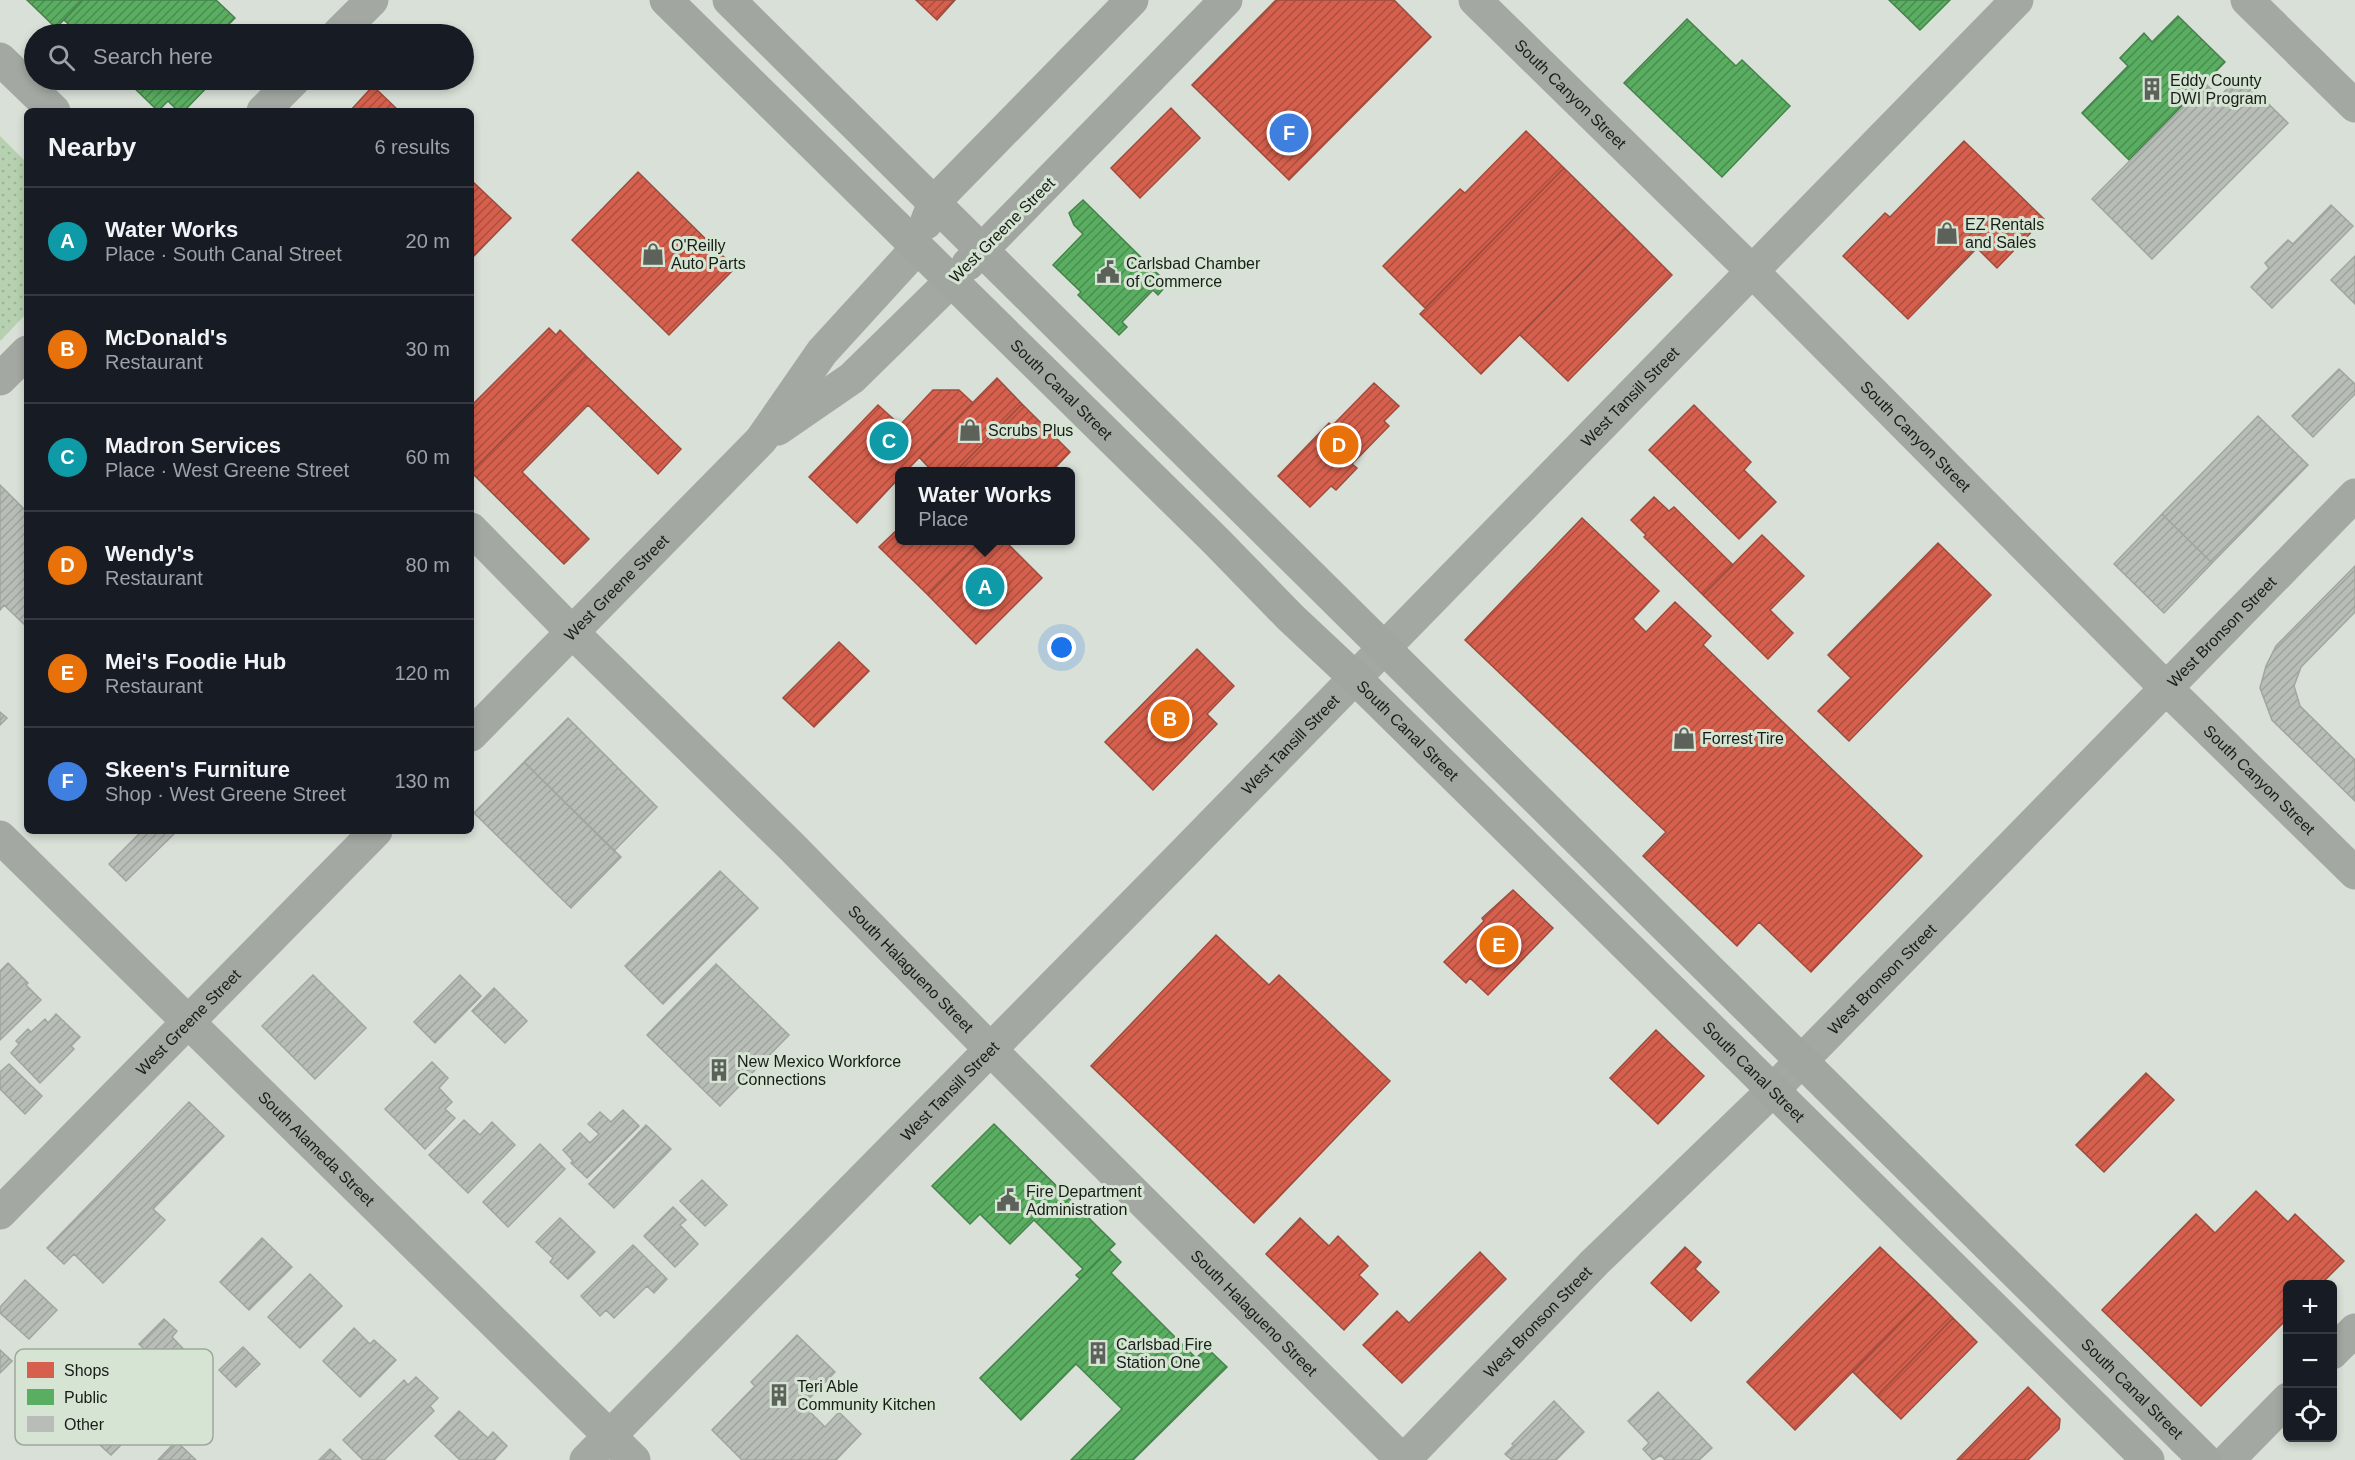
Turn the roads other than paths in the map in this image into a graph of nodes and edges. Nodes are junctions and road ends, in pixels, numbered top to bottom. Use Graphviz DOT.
graph roads {
  1 [pos="372,0"];
  2 [pos="666,0"];
  3 [pos="729,0"];
  4 [pos="1132,0"];
  5 [pos="1226,0"];
  6 [pos="1475,0"];
  7 [pos="2017,0"];
  8 [pos="2247,0"];
  9 [pos="348,24"];
  10 [pos="0,58"];
  11 [pos="24,82"];
  12 [pos="33,90"];
  13 [pos="284,90"];
  14 [pos="2355,106"];
  15 [pos="51,108"];
  16 [pos="266,108"];
  17 [pos="934,202"];
  18 [pos="917,248"];
  19 [pos="982,250"];
  20 [pos="1752,271"];
  21 [pos="952,280"];
  22 [pos="24,354"];
  23 [pos="0,379"];
  24 [pos="761,440"];
  25 [pos="2355,495"];
  26 [pos="474,532"];
  27 [pos="573,632"];
  28 [pos="1386,647"];
  29 [pos="1355,678"];
  30 [pos="2166,688"];
  31 [pos="474,732"];
  32 [pos="373,834"];
  33 [pos="0,837"];
  34 [pos="2355,873"];
  35 [pos="187,1022"];
  36 [pos="990,1049"];
  37 [pos="1802,1060"];
  38 [pos="1773,1090"];
  39 [pos="0,1213"];
  40 [pos="2355,1329"];
  41 [pos="2337,1348"];
  42 [pos="2283,1404"];
  43 [pos="610,1436"];
  44 [pos="586,1460"];
  45 [pos="634,1460"];
  46 [pos="1403,1460"];
  47 [pos="2148,1460"];
  48 [pos="2205,1460"];
  49 [pos="2229,1460"];
  1 -- 9 [label="street"];
  2 -- 18 [label="highway, South Canal Street"];
  3 -- 17 [label="highway, South Canal Street"];
  4 -- 17 [label="highway, West Greene Street"];
  5 -- 19 [label="highway, West Greene Street"];
  6 -- 20 [label="street, South Canyon Street"];
  7 -- 20 [label="street, West Tansill Street"];
  8 -- 14 [label="street"];
  10 -- 11 [label="street"];
  12 -- 15 [label="street"];
  13 -- 16 [label="street"];
  17 -- 18 [label="highway, West Greene Street"];
  17 -- 19 [label="highway, South Canal Street"];
  18 -- 21 [label="highway, South Canal Street"];
  18 -- 24 [label="street, West Greene Street"];
  19 -- 21 [label="highway, West Greene Street"];
  19 -- 28 [label="highway, South Canal Street"];
  20 -- 28 [label="street, West Tansill Street"];
  20 -- 30 [label="street, South Canyon Street"];
  21 -- 24 [label="street, West Greene Street"];
  21 -- 29 [label="highway, South Canal Street"];
  22 -- 23 [label="street"];
  24 -- 27 [label="street, West Greene Street"];
  25 -- 30 [label="street, West Bronson Street"];
  26 -- 27 [label="street, South Halagueno Street"];
  27 -- 31 [label="street, West Greene Street"];
  27 -- 36 [label="street, South Halagueno Street"];
  28 -- 29 [label="street, West Tansill Street"];
  28 -- 37 [label="highway, South Canal Street"];
  29 -- 36 [label="street, West Tansill Street"];
  29 -- 38 [label="highway, South Canal Street"];
  30 -- 34 [label="street, South Canyon Street"];
  30 -- 37 [label="street, West Bronson Street"];
  32 -- 35 [label="street, West Greene Street"];
  33 -- 35 [label="street, South Alameda Street"];
  35 -- 39 [label="street, West Greene Street"];
  35 -- 43 [label="street, South Alameda Street"];
  36 -- 43 [label="street, West Tansill Street"];
  36 -- 46 [label="street, South Halagueno Street"];
  37 -- 38 [label="street, West Bronson Street"];
  37 -- 48 [label="highway, South Canal Street"];
  38 -- 46 [label="street, West Bronson Street"];
  38 -- 47 [label="highway, South Canal Street"];
  40 -- 41 [label="street"];
  42 -- 49 [label="street"];
  43 -- 44 [label="street, West Tansill Street"];
  43 -- 45 [label="street, South Alameda Street"];
}
